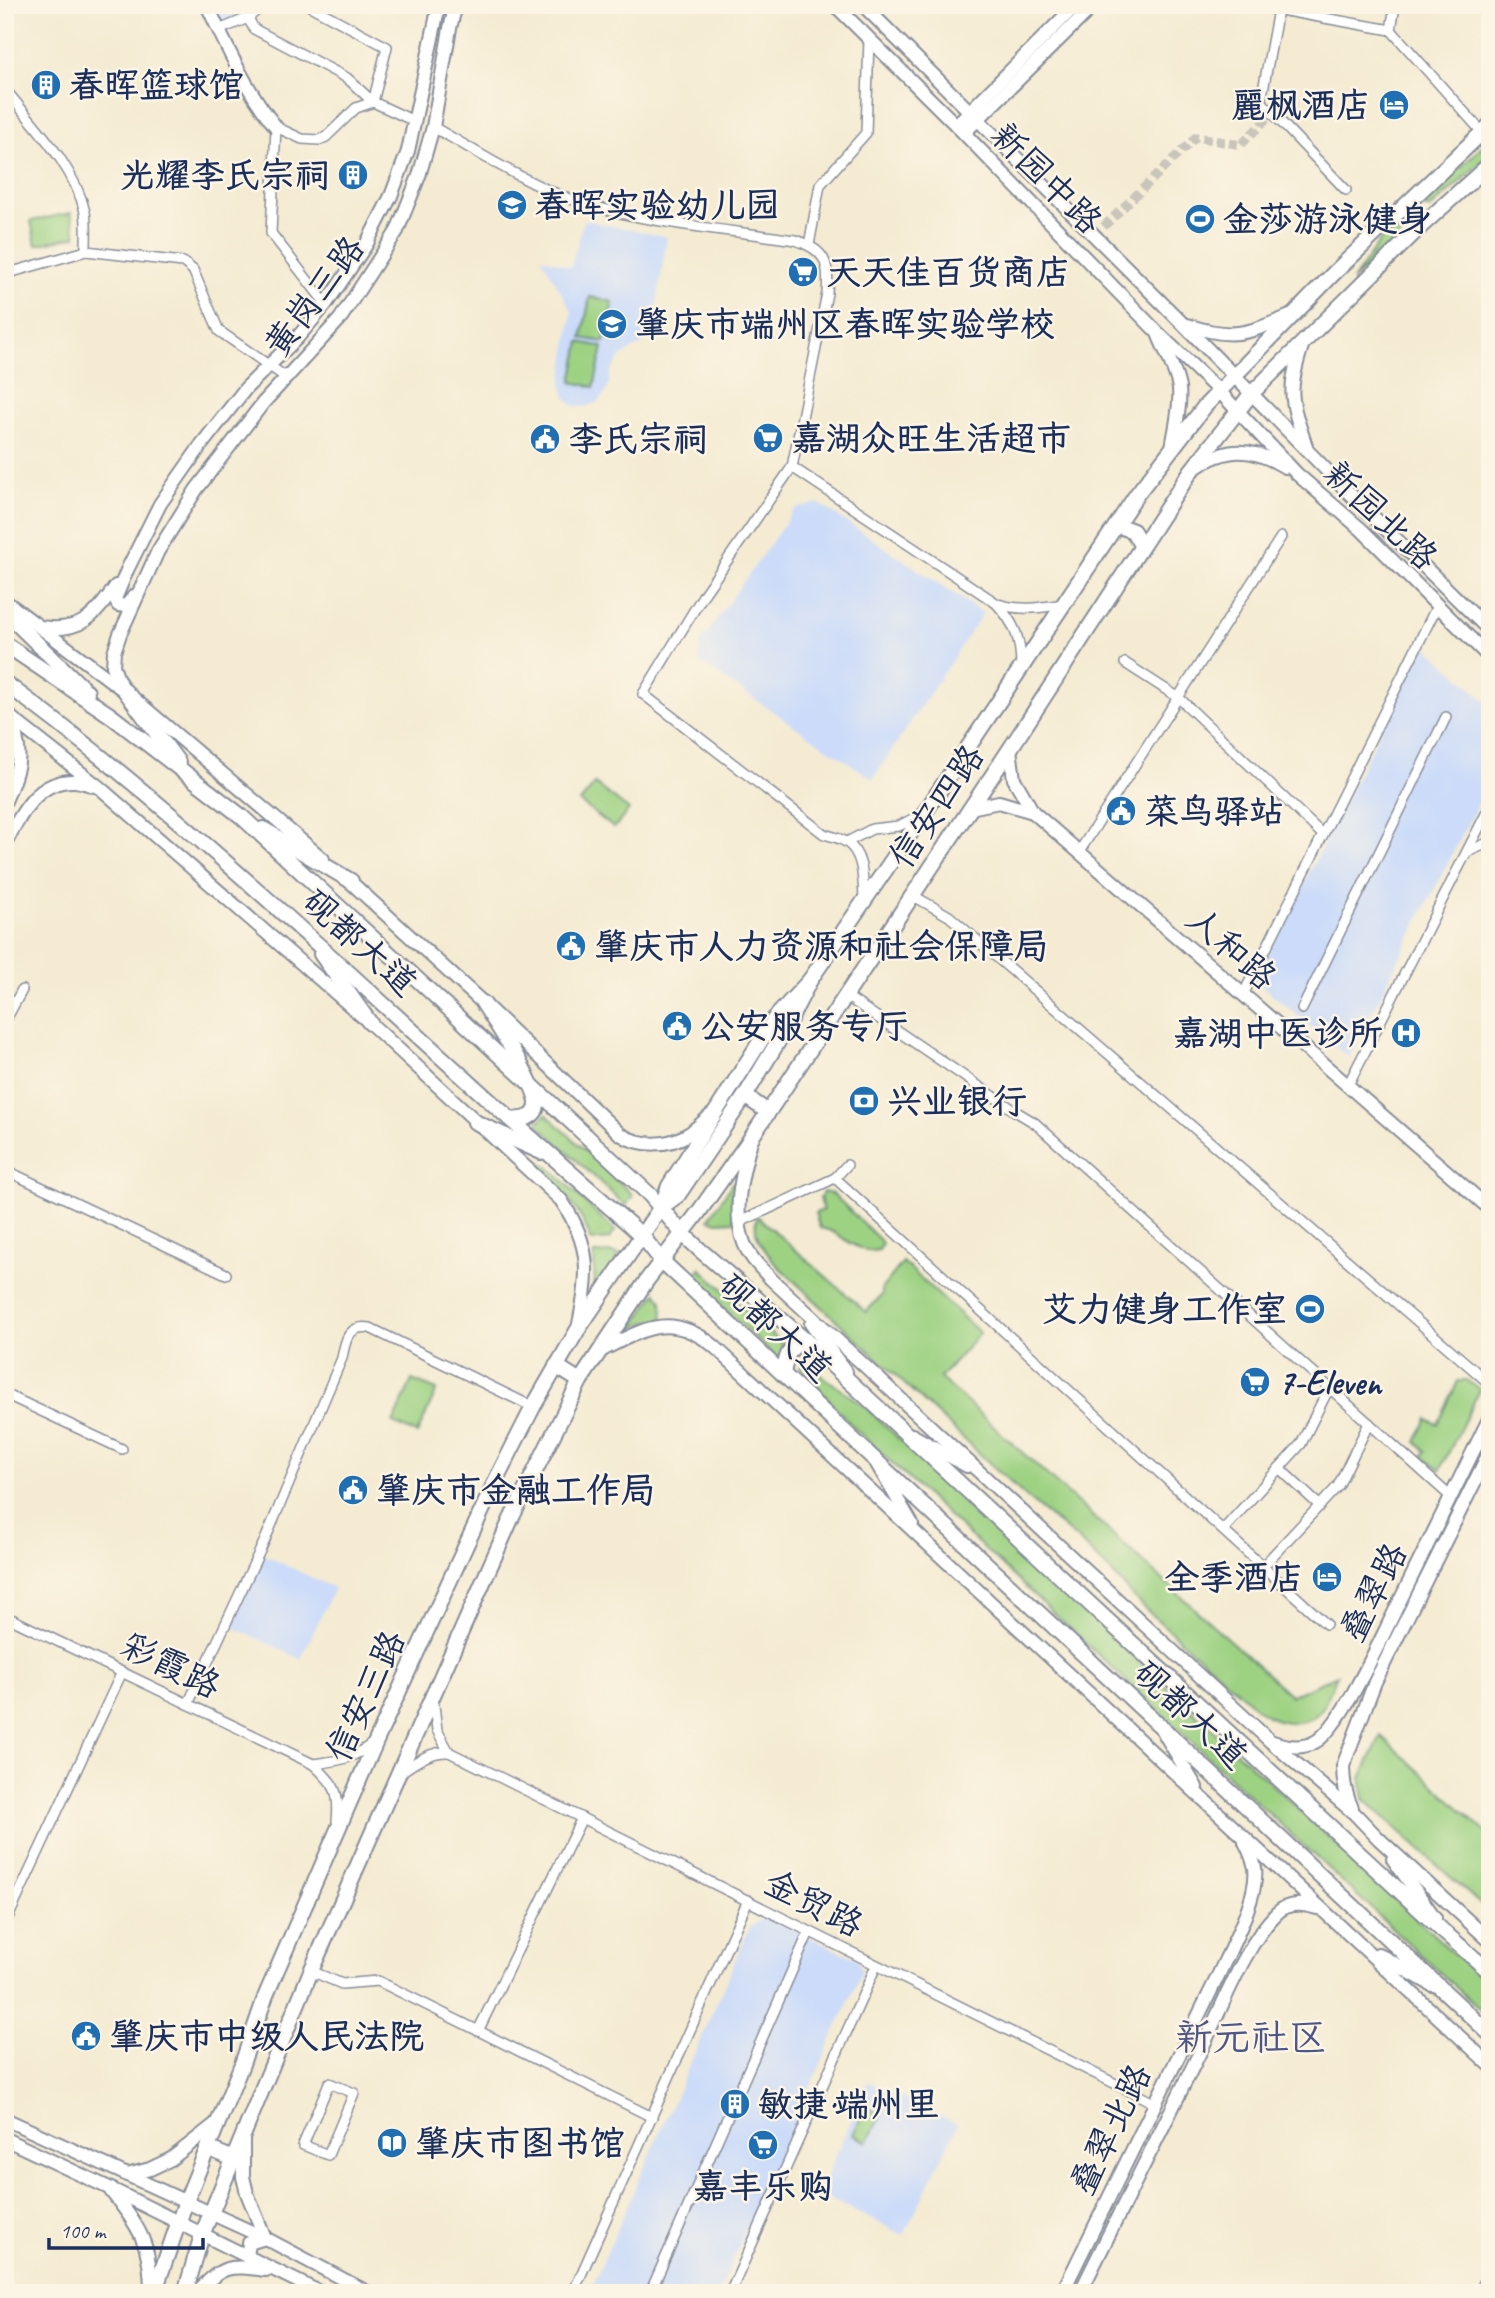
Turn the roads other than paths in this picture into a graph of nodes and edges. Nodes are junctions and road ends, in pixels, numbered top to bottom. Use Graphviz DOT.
graph roads {
  1 [pos="207,5"];
  2 [pos="263,5"];
  3 [pos="308,5"];
  4 [pos="439,5"];
  5 [pos="456,5"];
  6 [pos="835,5"];
  7 [pos="863,5"];
  8 [pos="1076,5"];
  9 [pos="1094,5"];
  10 [pos="1252,5"];
  11 [pos="1395,5"];
  12 [pos="1278,10"];
  13 [pos="248,18"];
  14 [pos="219,30"];
  15 [pos="1391,30"];
  16 [pos="869,39"];
  17 [pos="5,89"];
  18 [pos="373,102"];
  19 [pos="974,115"];
  20 [pos="414,121"];
  21 [pos="276,127"];
  22 [pos="433,127"];
  23 [pos="960,129"];
  24 [pos="1486,129"];
  25 [pos="1490,164"];
  26 [pos="1346,190"];
  27 [pos="1417,195"];
  28 [pos="1434,217"];
  29 [pos="809,245"];
  30 [pos="86,251"];
  31 [pos="5,274"];
  32 [pos="326,304"];
  33 [pos="1292,316"];
  34 [pos="1183,324"];
  35 [pos="1158,333"];
  36 [pos="1303,342"];
  37 [pos="270,365"];
  38 [pos="1234,377"];
  39 [pos="287,378"];
  40 [pos="1219,391"];
  41 [pos="1251,394"];
  42 [pos="1237,410"];
  43 [pos="1172,448"];
  44 [pos="1307,450"];
  45 [pos="792,467"];
  46 [pos="1191,471"];
  47 [pos="1297,474"];
  48 [pos="1349,493"];
  49 [pos="1335,508"];
  50 [pos="1117,525"];
  51 [pos="1281,537"];
  52 [pos="1141,545"];
  53 [pos="128,568"];
  54 [pos="143,585"];
  55 [pos="5,601"];
  56 [pos="996,603"];
  57 [pos="1065,604"];
  58 [pos="1437,606"];
  59 [pos="5,612"];
  60 [pos="38,626"];
  61 [pos="1490,631"];
  62 [pos="5,644"];
  63 [pos="1490,658"];
  64 [pos="1125,663"];
  65 [pos="1021,667"];
  66 [pos="5,683"];
  67 [pos="126,692"];
  68 [pos="1179,698"];
  69 [pos="7,714"];
  70 [pos="110,715"];
  71 [pos="1446,717"];
  72 [pos="1010,749"];
  73 [pos="190,777"];
  74 [pos="99,787"];
  75 [pos="5,801"];
  76 [pos="1490,806"];
  77 [pos="5,808"];
  78 [pos="970,808"];
  79 [pos="1033,811"];
  80 [pos="925,812"];
  81 [pos="241,816"];
  82 [pos="19,819"];
  83 [pos="1322,834"];
  84 [pos="847,842"];
  85 [pos="1490,842"];
  86 [pos="5,844"];
  87 [pos="1079,852"];
  88 [pos="1466,852"];
  89 [pos="351,881"];
  90 [pos="912,895"];
  91 [pos="864,903"];
  92 [pos="303,930"];
  93 [pos="810,979"];
  94 [pos="22,990"];
  95 [pos="1243,995"];
  96 [pos="846,996"];
  97 [pos="483,1003"];
  98 [pos="1302,1009"];
  99 [pos="5,1021"];
  100 [pos="370,1023"];
  101 [pos="1348,1086"];
  102 [pos="533,1088"];
  103 [pos="745,1096"];
  104 [pos="718,1109"];
  105 [pos="768,1112"];
  106 [pos="511,1121"];
  107 [pos="475,1122"];
  108 [pos="751,1138"];
  109 [pos="557,1159"];
  110 [pos="847,1165"];
  111 [pos="5,1170"];
  112 [pos="835,1178"];
  113 [pos="661,1207"];
  114 [pos="1490,1209"];
  115 [pos="740,1222"];
  116 [pos="682,1233"];
  117 [pos="642,1236"];
  118 [pos="662,1261"];
  119 [pos="226,1274"];
  120 [pos="795,1301"];
  121 [pos="578,1331"];
  122 [pos="805,1340"];
  123 [pos="600,1351"];
  124 [pos="556,1366"];
  125 [pos="783,1374"];
  126 [pos="580,1381"];
  127 [pos="1490,1384"];
  128 [pos="1329,1388"];
  129 [pos="858,1389"];
  130 [pos="5,1394"];
  131 [pos="533,1407"];
  132 [pos="1490,1417"];
  133 [pos="1369,1423"];
  134 [pos="902,1429"];
  135 [pos="122,1449"];
  136 [pos="1490,1451"];
  137 [pos="873,1458"];
  138 [pos="1279,1468"];
  139 [pos="985,1476"];
  140 [pos="1451,1497"];
  141 [pos="1320,1506"];
  142 [pos="1223,1530"];
  143 [pos="919,1538"];
  144 [pos="1263,1566"];
  145 [pos="5,1616"];
  146 [pos="1326,1624"];
  147 [pos="122,1672"];
  148 [pos="433,1694"];
  149 [pos="188,1704"];
  150 [pos="1346,1705"];
  151 [pos="1362,1720"];
  152 [pos="1158,1724"];
  153 [pos="377,1740"];
  154 [pos="1270,1741"];
  155 [pos="449,1752"];
  156 [pos="313,1764"];
  157 [pos="398,1774"];
  158 [pos="1203,1799"];
  159 [pos="1355,1814"];
  160 [pos="582,1818"];
  161 [pos="336,1835"];
  162 [pos="1241,1835"];
  163 [pos="1379,1839"];
  164 [pos="748,1900"];
  165 [pos="1321,1909"];
  166 [pos="5,1924"];
  167 [pos="1239,1928"];
  168 [pos="809,1931"];
  169 [pos="1445,1933"];
  170 [pos="1490,1941"];
  171 [pos="1255,1943"];
  172 [pos="1360,1943"];
  173 [pos="876,1966"];
  174 [pos="311,1971"];
  175 [pos="1490,1972"];
  176 [pos="1444,1992"];
  177 [pos="478,2031"];
  178 [pos="1490,2034"];
  179 [pos="1490,2065"];
  180 [pos="1154,2103"];
  181 [pos="652,2118"];
  182 [pos="5,2119"];
  183 [pos="218,2122"];
  184 [pos="243,2138"];
  185 [pos="5,2139"];
  186 [pos="207,2148"];
  187 [pos="328,2155"];
  188 [pos="234,2160"];
  189 [pos="127,2175"];
  190 [pos="146,2183"];
  191 [pos="109,2188"];
  192 [pos="186,2201"];
  193 [pos="138,2202"];
  194 [pos="212,2213"];
  195 [pos="178,2223"];
  196 [pos="202,2235"];
  197 [pos="265,2238"];
  198 [pos="247,2257"];
  199 [pos="1490,2270"];
  200 [pos="277,2271"];
  201 [pos="152,2293"];
  202 [pos="185,2293"];
  203 [pos="196,2293"];
  204 [pos="321,2293"];
  205 [pos="369,2293"];
  206 [pos="573,2293"];
  207 [pos="650,2293"];
  208 [pos="730,2293"];
  209 [pos="1062,2293"];
  210 [pos="1080,2293"];
  211 [pos="1479,2293"];
  1 -- 14 [label="main road"];
  2 -- 13 [label="street"];
  3 -- 18 [label="street"];
  4 -- 20 [label="main road, 黄岗三路"];
  5 -- 22 [label="main road, 黄岗三路"];
  6 -- 16 [label="main road, 新园中路"];
  7 -- 19 [label="main road, 新园中路"];
  8 -- 19 [label="main road"];
  9 -- 19 [label="main road"];
  10 -- 12 [label="street"];
  11 -- 15 [label="street"];
  12 -- 15 [label="street"];
  12 -- 26 [label="street"];
  13 -- 14 [label="street"];
  13 -- 18 [label="street"];
  14 -- 21 [label="main road"];
  15 -- 24 [label="street"];
  16 -- 23 [label="main road, 新园中路"];
  16 -- 29 [label="street"];
  17 -- 30 [label="street"];
  18 -- 20 [label="street"];
  18 -- 21 [label="street"];
  19 -- 23 [label="main road"];
  19 -- 34 [label="main road, 新园中路"];
  20 -- 32 [label="main road, 黄岗三路"];
  21 -- 32 [label="street"];
  22 -- 29 [label="street"];
  22 -- 39 [label="main road, 黄岗三路"];
  23 -- 35 [label="main road, 新园中路"];
  24 -- 27 [label="main road, 信安四路"];
  25 -- 28 [label="main road, 信安四路"];
  27 -- 28 [label="main road"];
  27 -- 33 [label="main road, 信安四路"];
  28 -- 36 [label="main road, 信安四路"];
  29 -- 45 [label="street"];
  30 -- 31 [label="street"];
  30 -- 37 [label="street"];
  32 -- 37 [label="main road, 黄岗三路"];
  33 -- 34 [label="main road"];
  33 -- 38 [label="main road, 信安四路"];
  34 -- 38 [label="main road, 新园中路"];
  35 -- 40 [label="main road, 新园中路"];
  35 -- 43 [label="main road"];
  36 -- 41 [label="main road, 信安四路"];
  36 -- 44 [label="main road"];
  37 -- 39 [label="street"];
  37 -- 53 [label="main road, 黄岗三路"];
  38 -- 40 [label="main road, 信安四路"];
  38 -- 41 [label="main road, 新园北路"];
  39 -- 54 [label="main road, 黄岗三路"];
  40 -- 42 [label="main road, 新园北路"];
  40 -- 43 [label="main road, 信安四路"];
  41 -- 42 [label="main road, 信安四路"];
  41 -- 44 [label="main road, 新园北路"];
  42 -- 46 [label="main road, 信安四路"];
  42 -- 47 [label="main road, 新园北路"];
  43 -- 50 [label="main road, 信安四路"];
  44 -- 48 [label="main road, 新园北路"];
  45 -- 56 [label="street"];
  45 -- 84 [label="street"];
  46 -- 47 [label="main road"];
  46 -- 52 [label="main road, 信安四路"];
  47 -- 49 [label="main road, 新园北路"];
  48 -- 49 [label="main road"];
  48 -- 61 [label="main road, 新园北路"];
  49 -- 58 [label="main road, 新园北路"];
  50 -- 52 [label="main road"];
  50 -- 57 [label="main road, 信安四路"];
  51 -- 68 [label="street"];
  52 -- 72 [label="main road, 信安四路"];
  53 -- 54 [label="main road"];
  53 -- 60 [label="main road"];
  54 -- 67 [label="main road, 黄岗三路"];
  55 -- 60 [label="main road"];
  56 -- 57 [label="street"];
  56 -- 65 [label="street"];
  57 -- 65 [label="main road, 信安四路"];
  58 -- 63 [label="main road, 新园北路"];
  58 -- 83 [label="street"];
  59 -- 70 [label="main road"];
  60 -- 67 [label="main road"];
  62 -- 70 [label="main road, 砚都大道"];
  64 -- 68 [label="street"];
  65 -- 80 [label="main road, 信安四路"];
  66 -- 92 [label="main road, 砚都大道"];
  67 -- 73 [label="main road"];
  67 -- 89 [label="main road"];
  68 -- 83 [label="street"];
  68 -- 87 [label="street"];
  69 -- 74 [label="main road"];
  69 -- 75 [label="main road"];
  70 -- 73 [label="main road, 砚都大道"];
  71 -- 98 [label="street"];
  72 -- 78 [label="main road, 信安四路"];
  72 -- 79 [label="main road"];
  73 -- 81 [label="main road, 砚都大道"];
  74 -- 82 [label="main road"];
  74 -- 100 [label="main road"];
  76 -- 88 [label="street"];
  77 -- 82 [label="main road"];
  78 -- 79 [label="main road"];
  78 -- 90 [label="main road, 信安四路"];
  79 -- 87 [label="main road, 人和路"];
  80 -- 84 [label="street"];
  80 -- 91 [label="main road, 信安四路"];
  81 -- 89 [label="main road"];
  81 -- 102 [label="main road, 砚都大道"];
  82 -- 86 [label="main road"];
  83 -- 95 [label="street"];
  84 -- 91 [label="street"];
  85 -- 88 [label="street"];
  87 -- 95 [label="main road, 人和路"];
  88 -- 101 [label="street"];
  89 -- 97 [label="main road"];
  90 -- 96 [label="main road, 信安四路"];
  90 -- 127 [label="street"];
  91 -- 93 [label="main road, 信安四路"];
  92 -- 100 [label="main road"];
  92 -- 106 [label="main road, 砚都大道"];
  93 -- 103 [label="main road, 信安四路"];
  93 -- 104 [label="main road"];
  94 -- 99 [label="street"];
  95 -- 101 [label="main road, 人和路"];
  96 -- 105 [label="main road, 信安四路"];
  96 -- 128 [label="street"];
  97 -- 102 [label="main road"];
  97 -- 104 [label="main road"];
  100 -- 107 [label="main road"];
  101 -- 114 [label="main road, 人和路"];
  102 -- 106 [label="main road"];
  102 -- 113 [label="main road, 砚都大道"];
  103 -- 105 [label="main road"];
  103 -- 113 [label="main road, 信安四路"];
  104 -- 113 [label="main road"];
  105 -- 108 [label="main road, 信安四路"];
  106 -- 109 [label="main road, 砚都大道"];
  107 -- 109 [label="main road"];
  107 -- 121 [label="main road"];
  108 -- 115 [label="main road, 砚都大道"];
  108 -- 116 [label="main road, 信安四路"];
  109 -- 117 [label="main road, 砚都大道"];
  110 -- 112 [label="street"];
  111 -- 119 [label="street"];
  112 -- 115 [label="street"];
  112 -- 142 [label="street"];
  113 -- 116 [label="main road, 砚都大道"];
  113 -- 117 [label="main road, 信安三路"];
  115 -- 120 [label="main road, 砚都大道"];
  116 -- 118 [label="main road, 信安四路"];
  116 -- 122 [label="main road, 砚都大道"];
  117 -- 118 [label="main road, 砚都大道"];
  117 -- 121 [label="main road, 信安三路"];
  118 -- 123 [label="main road, 信安三路"];
  118 -- 125 [label="main road, 砚都大道"];
  120 -- 129 [label="main road"];
  120 -- 139 [label="main road, 砚都大道"];
  121 -- 124 [label="main road, 信安三路"];
  122 -- 125 [label="main road"];
  122 -- 129 [label="main road, 砚都大道"];
  123 -- 126 [label="main road, 信安三路"];
  123 -- 143 [label="main road, 砚都大道"];
  124 -- 126 [label="main road"];
  124 -- 131 [label="main road, 信安三路"];
  125 -- 137 [label="main road, 砚都大道"];
  126 -- 148 [label="main road, 信安三路"];
  128 -- 133 [label="street"];
  128 -- 138 [label="street"];
  129 -- 134 [label="main road, 砚都大道"];
  130 -- 135 [label="street"];
  131 -- 149 [label="street"];
  131 -- 153 [label="main road, 信安三路"];
  132 -- 140 [label="main road, 叠翠路"];
  133 -- 140 [label="street"];
  133 -- 141 [label="street"];
  134 -- 139 [label="main road"];
  134 -- 169 [label="main road, 砚都大道"];
  136 -- 151 [label="main road, 叠翠路"];
  137 -- 143 [label="main road"];
  137 -- 152 [label="main road, 砚都大道"];
  138 -- 141 [label="street"];
  138 -- 142 [label="street"];
  139 -- 154 [label="main road, 砚都大道"];
  140 -- 150 [label="main road, 叠翠路"];
  141 -- 144 [label="street"];
  142 -- 144 [label="street"];
  143 -- 158 [label="main road, 砚都大道"];
  144 -- 146 [label="street"];
  145 -- 147 [label="street, 彩霞路"];
  147 -- 149 [label="street, 彩霞路"];
  147 -- 166 [label="street"];
  148 -- 155 [label="street"];
  148 -- 157 [label="main road, 信安三路"];
  149 -- 156 [label="street, 彩霞路"];
  150 -- 151 [label="main road"];
  150 -- 154 [label="main road, 叠翠路"];
  151 -- 159 [label="main road, 叠翠路"];
  152 -- 158 [label="main road"];
  152 -- 176 [label="main road, 砚都大道"];
  153 -- 156 [label="street"];
  153 -- 161 [label="main road, 信安三路"];
  154 -- 159 [label="main road, 砚都大道"];
  155 -- 157 [label="street"];
  155 -- 160 [label="street, 金贸路"];
  156 -- 161 [label="street"];
  157 -- 174 [label="main road, 信安三路"];
  158 -- 162 [label="main road, 砚都大道"];
  159 -- 163 [label="main road, 砚都大道"];
  160 -- 164 [label="street, 金贸路"];
  160 -- 177 [label="street"];
  161 -- 183 [label="main road, 信安三路"];
  162 -- 165 [label="main road, 砚都大道"];
  162 -- 167 [label="main road, 叠翠北路"];
  163 -- 169 [label="main road"];
  163 -- 170 [label="main road, 砚都大道"];
  164 -- 168 [label="street, 金贸路"];
  164 -- 181 [label="street"];
  165 -- 171 [label="main road, 叠翠北路"];
  165 -- 172 [label="main road, 砚都大道"];
  167 -- 171 [label="main road"];
  167 -- 180 [label="main road, 叠翠北路"];
  168 -- 173 [label="street, 金贸路"];
  168 -- 207 [label="street"];
  169 -- 175 [label="main road, 砚都大道"];
  171 -- 210 [label="main road, 叠翠北路"];
  172 -- 176 [label="main road"];
  172 -- 179 [label="main road, 砚都大道"];
  173 -- 180 [label="street, 金贸路"];
  173 -- 208 [label="street"];
  174 -- 177 [label="street"];
  174 -- 184 [label="main road, 信安三路"];
  176 -- 178 [label="main road, 砚都大道"];
  177 -- 181 [label="street"];
  180 -- 209 [label="main road, 叠翠北路"];
  181 -- 206 [label="street"];
  182 -- 189 [label="main road"];
  183 -- 186 [label="main road, 信安三路"];
  183 -- 189 [label="main road"];
  184 -- 188 [label="main road, 信安三路"];
  184 -- 197 [label="main road"];
  185 -- 191 [label="main road"];
  186 -- 188 [label="main road"];
  186 -- 192 [label="main road, 信安三路"];
  187 -- 187 [label="street"];
  188 -- 194 [label="main road, 信安三路"];
  189 -- 190 [label="main road"];
  190 -- 192 [label="main road"];
  190 -- 193 [label="main road"];
  191 -- 193 [label="main road"];
  191 -- 201 [label="main road"];
  192 -- 194 [label="main road"];
  192 -- 195 [label="main road, 信安三路"];
  193 -- 195 [label="main road"];
  194 -- 196 [label="main road, 信安三路"];
  194 -- 197 [label="main road"];
  195 -- 196 [label="main road"];
  195 -- 201 [label="main road, 信安三路"];
  196 -- 198 [label="main road"];
  196 -- 202 [label="main road, 信安三路"];
  197 -- 198 [label="main road"];
  197 -- 205 [label="main road"];
  198 -- 200 [label="main road"];
  199 -- 211 [label="street"];
  200 -- 203 [label="main road"];
  200 -- 204 [label="main road"];
}
